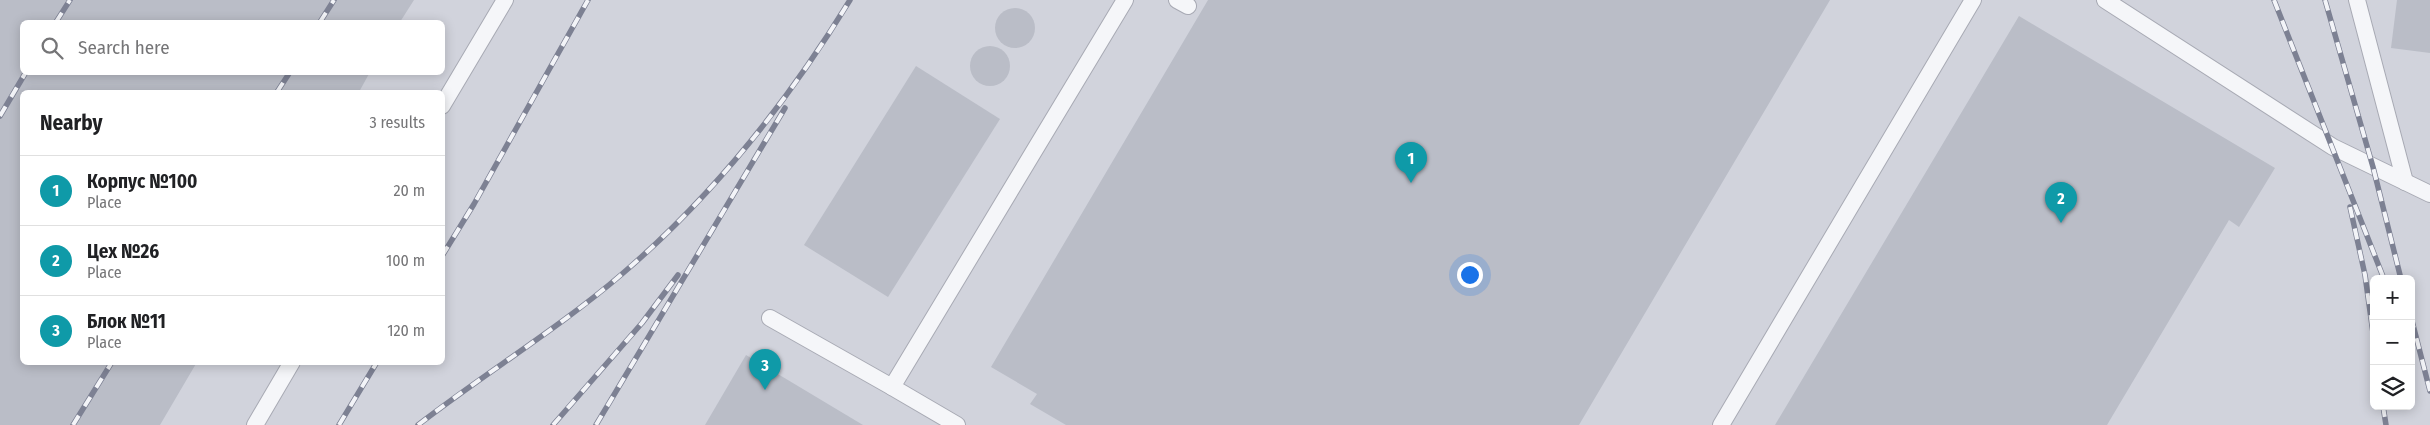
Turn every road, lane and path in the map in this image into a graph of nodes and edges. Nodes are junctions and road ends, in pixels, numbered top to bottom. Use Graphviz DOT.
graph roads {
  1 [pos="505,0"];
  2 [pos="1126,0"];
  3 [pos="1973,0"];
  4 [pos="2105,0"];
  5 [pos="2357,0"];
  6 [pos="445,101"];
  7 [pos="2405,182"];
  8 [pos="2430,194"];
  9 [pos="770,318"];
  10 [pos="290,365"];
  11 [pos="892,387"];
  12 [pos="255,425"];
  13 [pos="957,425"];
  14 [pos="1721,425"];
  1 -- 6 [label="lane"];
  2 -- 11 [label="lane"];
  3 -- 14 [label="lane"];
  4 -- 7 [label="lane"];
  5 -- 7 [label="lane"];
  7 -- 8 [label="lane"];
  9 -- 11 [label="lane"];
  10 -- 12 [label="lane"];
  11 -- 13 [label="lane"];
}
